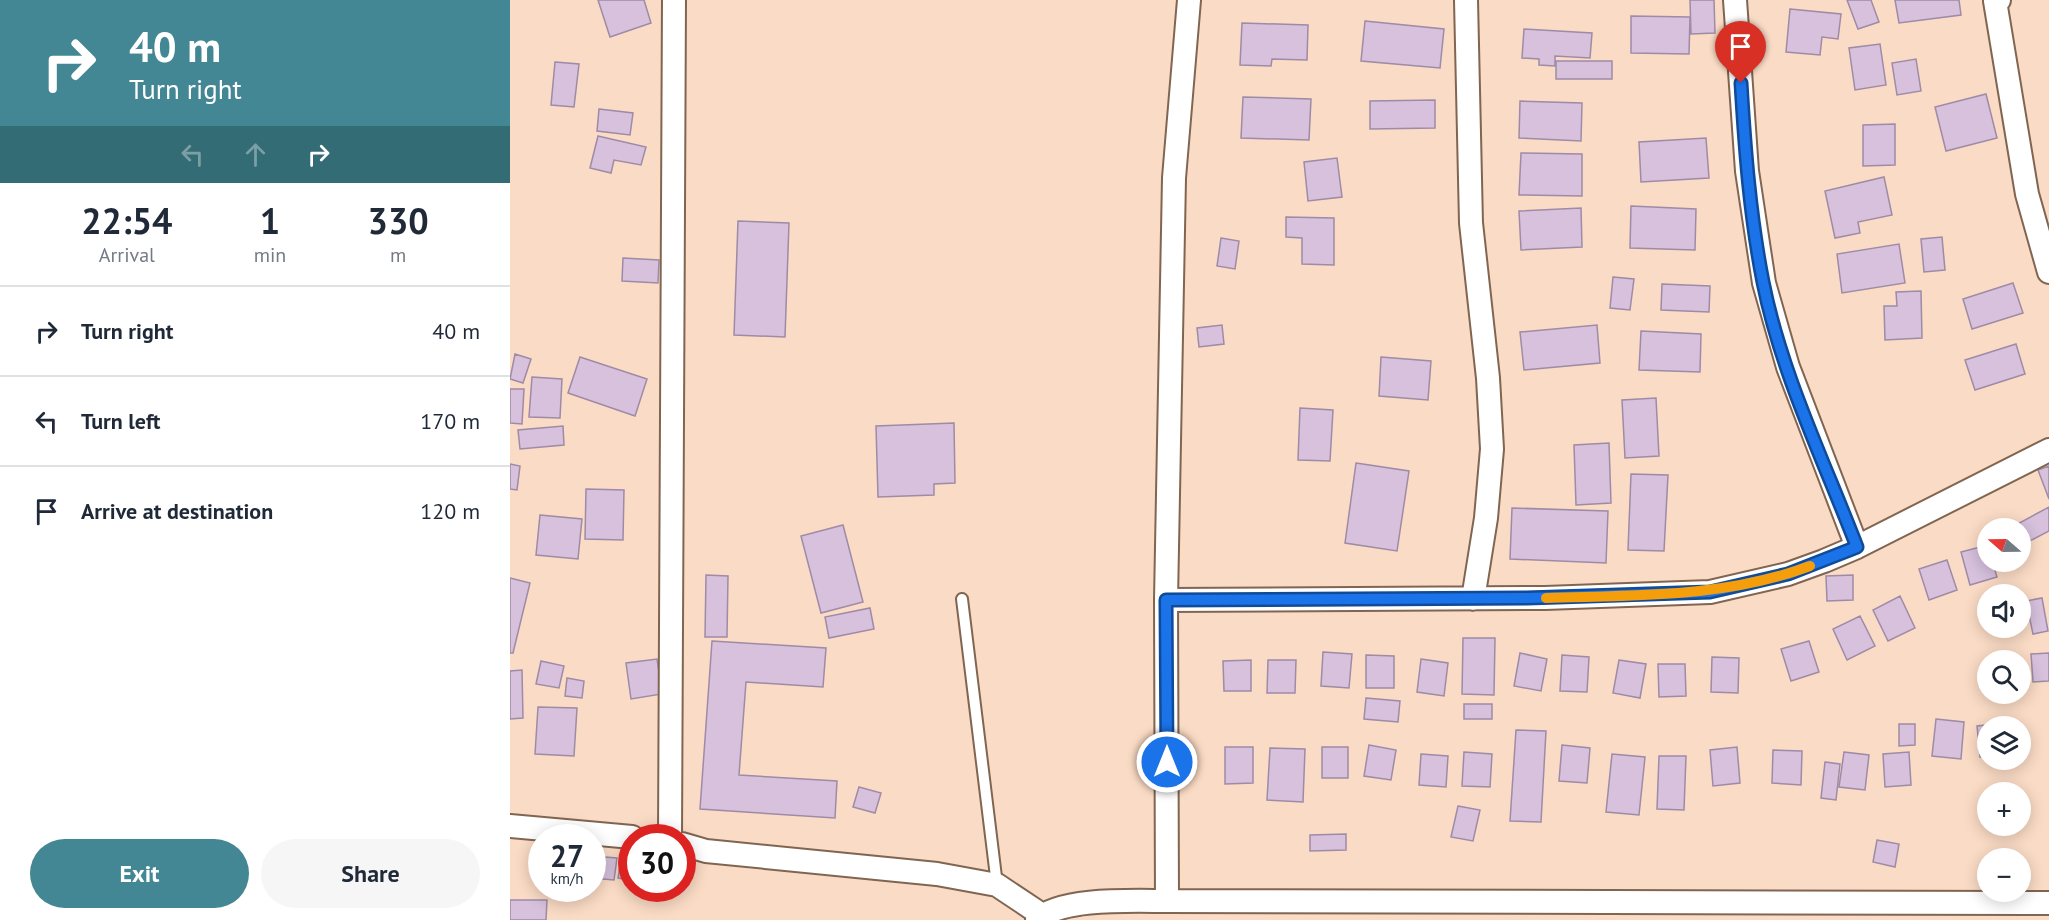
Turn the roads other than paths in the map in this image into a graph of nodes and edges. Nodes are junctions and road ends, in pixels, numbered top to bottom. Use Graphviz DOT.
graph roads {
  1 [pos="674,0"];
  2 [pos="1189,0"];
  3 [pos="1466,0"];
  4 [pos="1735,0"];
  5 [pos="1996,0"];
  6 [pos="2049,272"];
  7 [pos="2049,450"];
  8 [pos="1857,547"];
  9 [pos="962,599"];
  10 [pos="1473,599"];
  11 [pos="1166,600"];
  12 [pos="670,824"];
  13 [pos="510,826"];
  14 [pos="618,836"];
  15 [pos="696,848"];
  16 [pos="997,885"];
  17 [pos="1167,901"];
  18 [pos="2049,903"];
  19 [pos="1314,910"];
  20 [pos="2009,911"];
  21 [pos="1040,917"];
  1 -- 12 [label="street"];
  2 -- 11 [label="street"];
  3 -- 10 [label="street"];
  4 -- 8 [label="street"];
  5 -- 6 [label="street"];
  7 -- 8 [label="street"];
  8 -- 10 [label="street"];
  9 -- 16 [label="lane"];
  10 -- 11 [label="street"];
  11 -- 17 [label="street"];
  13 -- 14 [label="street"];
  15 -- 16 [label="street"];
  16 -- 21 [label="street"];
  17 -- 19 [label="street"];
  17 -- 21 [label="street"];
  18 -- 20 [label="street"];
  19 -- 20 [label="street"];
}
